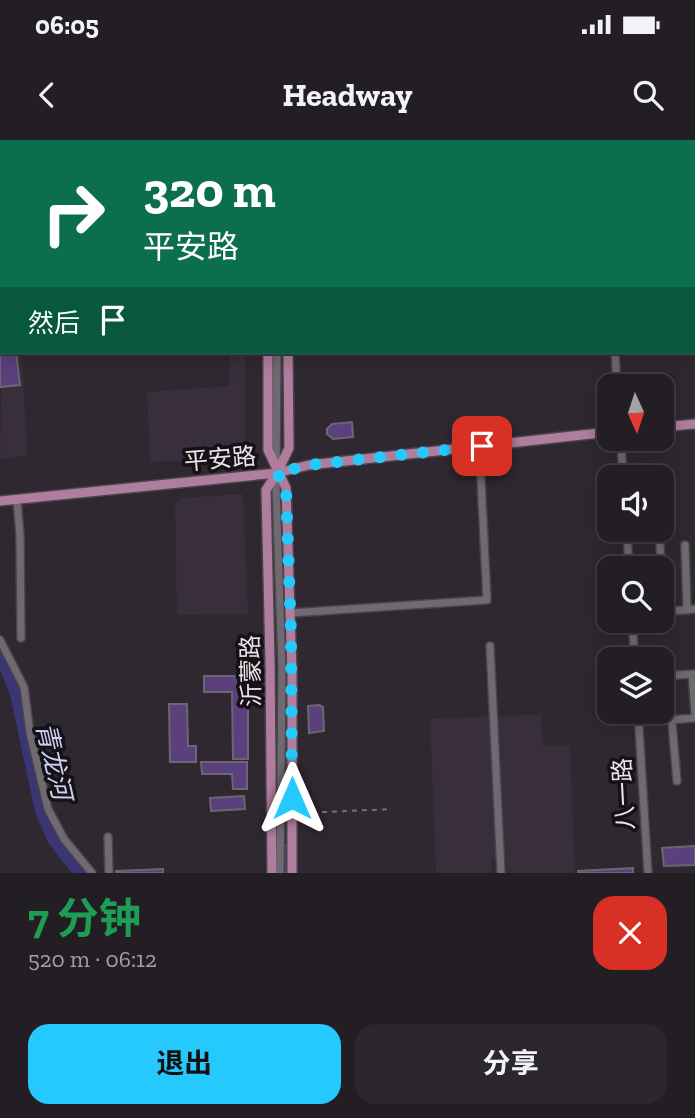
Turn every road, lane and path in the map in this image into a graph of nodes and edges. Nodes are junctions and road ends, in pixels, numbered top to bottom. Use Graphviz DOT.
graph roads {
  1 [pos="268,354"];
  2 [pos="277,354"];
  3 [pos="288,354"];
  4 [pos="615,354"];
  5 [pos="616,374"];
  6 [pos="695,424"];
  7 [pos="674,426"];
  8 [pos="597,433"];
  9 [pos="482,446"];
  10 [pos="277,473"];
  11 [pos="17,499"];
  12 [pos="0,501"];
  13 [pos="660,545"];
  14 [pos="685,545"];
  15 [pos="660,556"];
  16 [pos="691,610"];
  17 [pos="290,613"];
  18 [pos="21,638"];
  19 [pos="0,640"];
  20 [pos="490,646"];
  21 [pos="693,674"];
  22 [pos="674,675"];
  23 [pos="695,713"];
  24 [pos="695,718"];
  25 [pos="674,719"];
  26 [pos="639,724"];
  27 [pos="672,724"];
  28 [pos="677,781"];
  29 [pos="392,809"];
  30 [pos="302,813"];
  31 [pos="108,837"];
  32 [pos="273,872"];
  33 [pos="92,873"];
  34 [pos="109,873"];
  35 [pos="292,873"];
  36 [pos="501,873"];
  37 [pos="648,873"];
  1 -- 10 [label="main road, 沂蒙路"];
  2 -- 10 [label="street"];
  3 -- 10 [label="main road, 沂蒙路"];
  4 -- 5 [label="street"];
  6 -- 7 [label="main road"];
  8 -- 9 [label="main road, 平安路"];
  9 -- 10 [label="main road, 平安路"];
  9 -- 17 [label="street"];
  10 -- 11 [label="main road, 平安路"];
  10 -- 17 [label="main road, 沂蒙路"];
  10 -- 32 [label="main road, 沂蒙路"];
  11 -- 12 [label="main road, 平安路"];
  11 -- 18 [label="street"];
  13 -- 15 [label="street"];
  14 -- 16 [label="street"];
  17 -- 35 [label="main road, 沂蒙路"];
  19 -- 33 [label="street"];
  20 -- 36 [label="street"];
  21 -- 22 [label="street"];
  21 -- 23 [label="street"];
  24 -- 25 [label="street"];
  26 -- 37 [label="street, 八一路"];
  27 -- 28 [label="street"];
  29 -- 30 [label="path"];
  31 -- 34 [label="street"];
}
